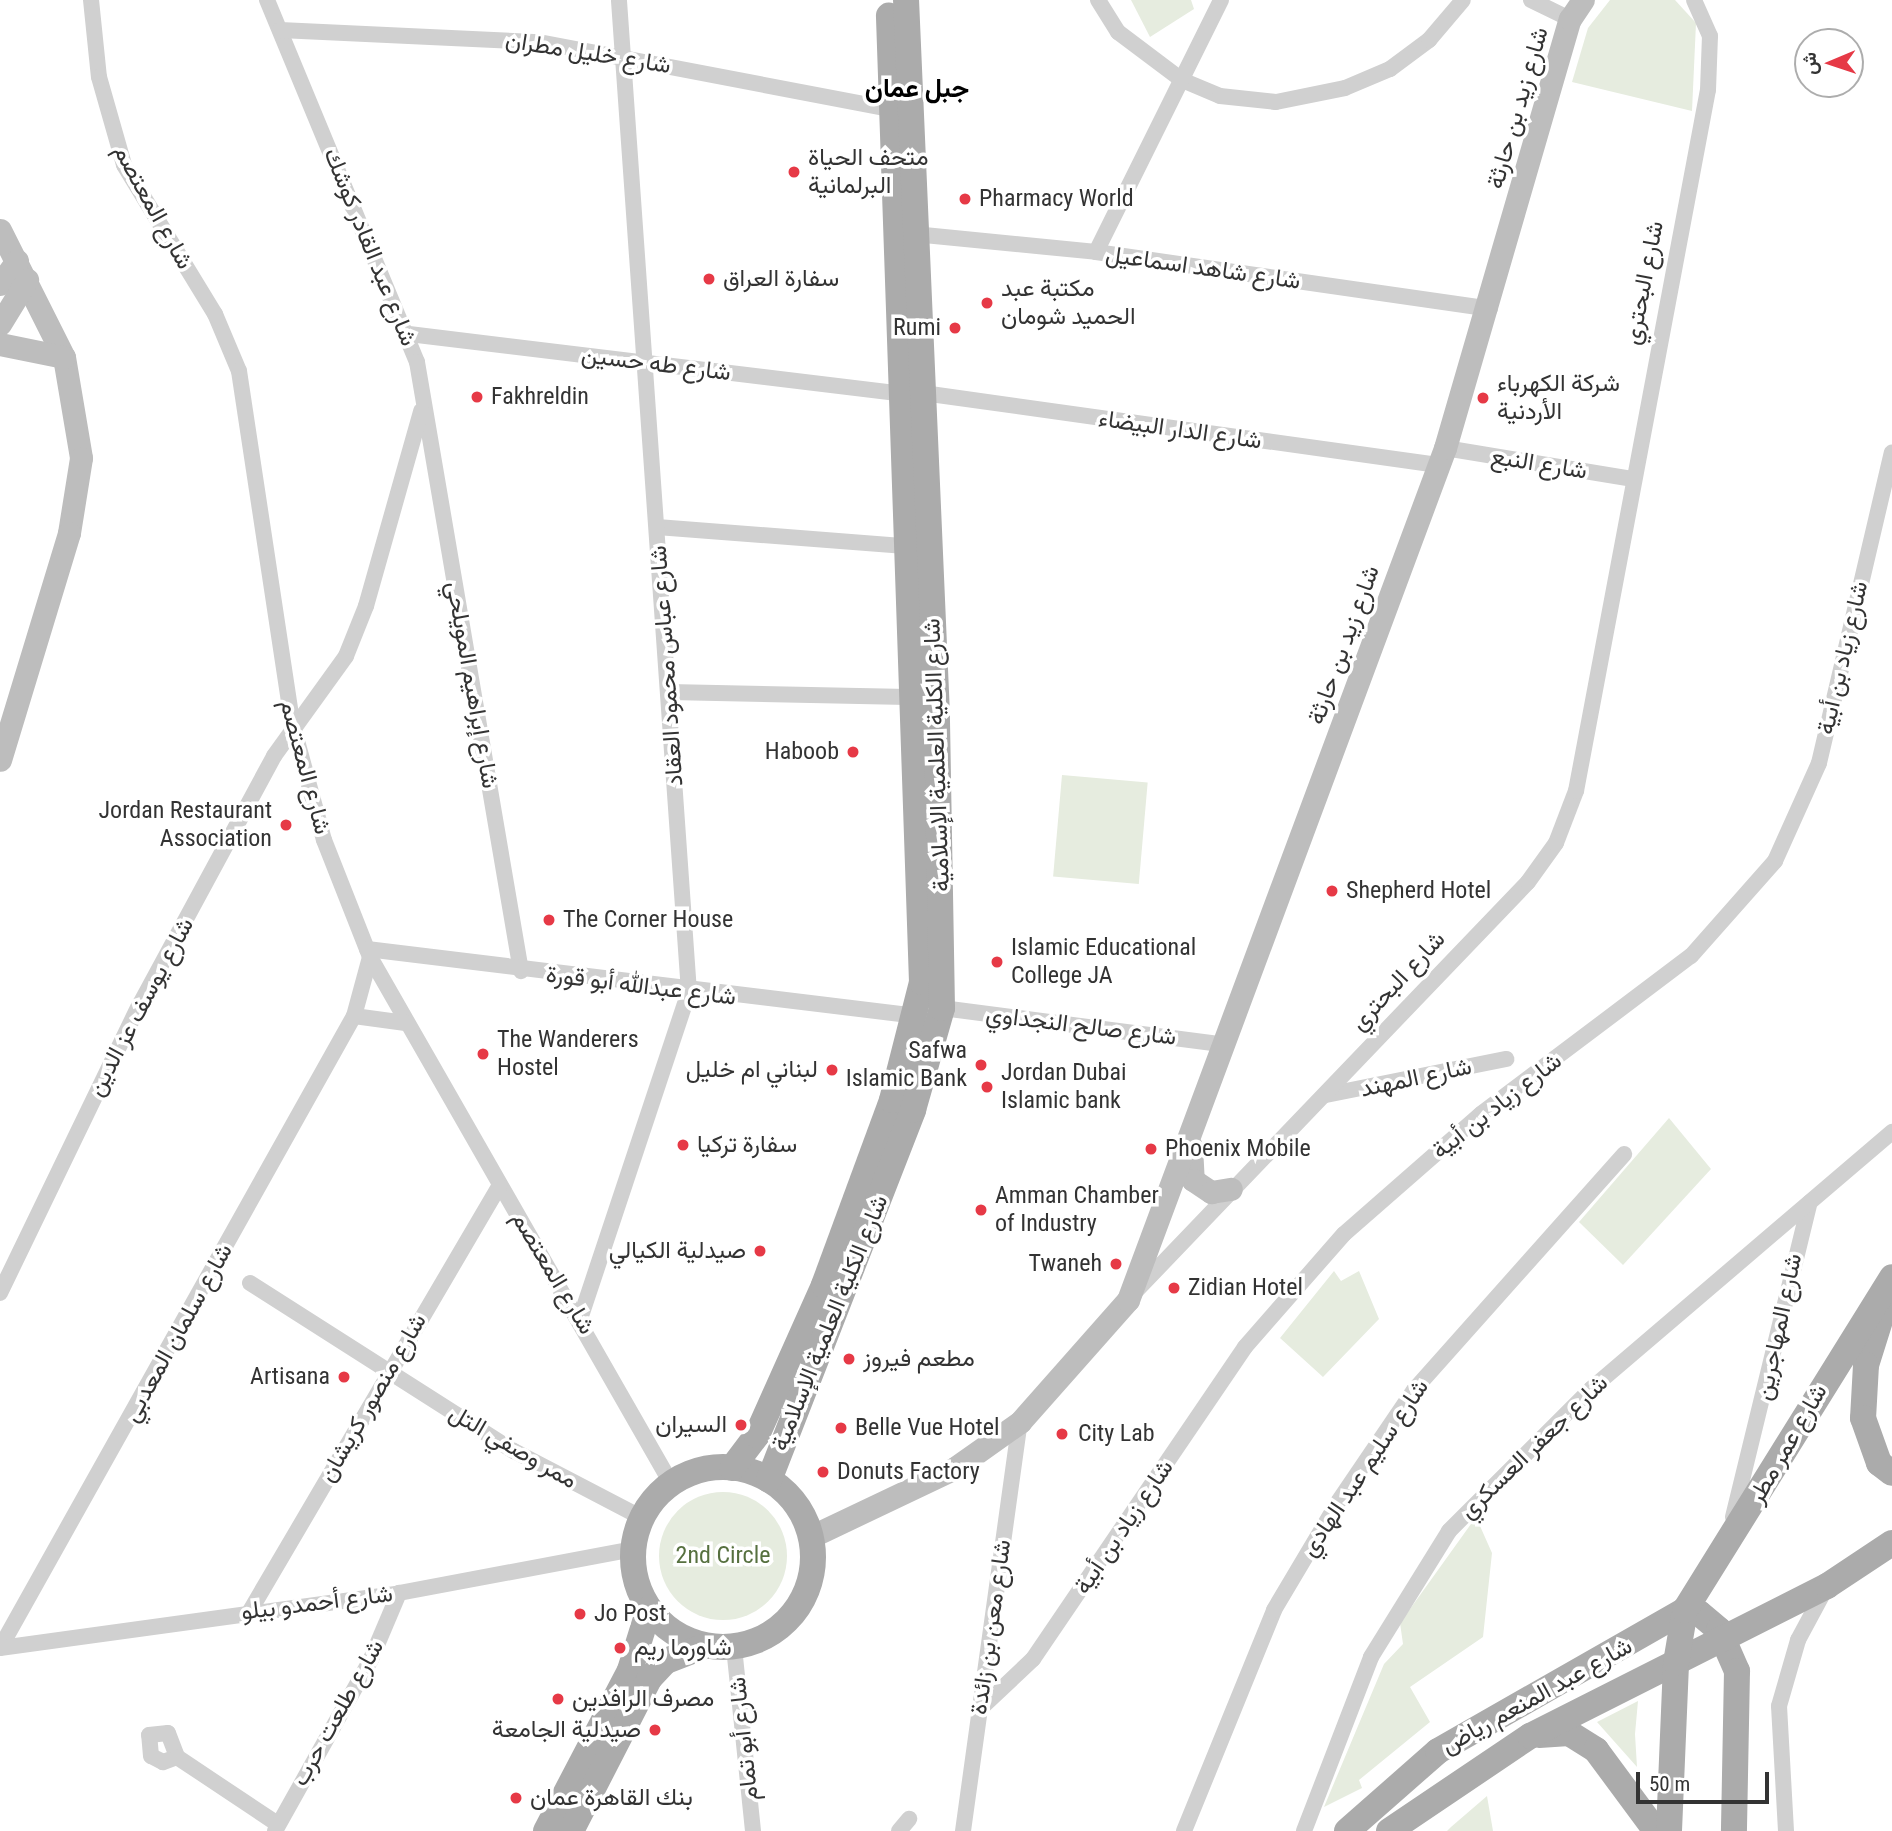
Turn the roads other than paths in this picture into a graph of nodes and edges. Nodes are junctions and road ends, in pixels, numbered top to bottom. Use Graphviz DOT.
graph roads {
  1 [pos="91,0"];
  2 [pos="267,0"];
  3 [pos="619,0"];
  4 [pos="888,0"];
  5 [pos="906,0"];
  6 [pos="1098,0"];
  7 [pos="1221,0"];
  8 [pos="1463,0"];
  9 [pos="1531,0"];
  10 [pos="1584,0"];
  11 [pos="1694,0"];
  12 [pos="1570,19"];
  13 [pos="281,30"];
  14 [pos="624,56"];
  15 [pos="1182,80"];
  16 [pos="891,109"];
  17 [pos="0,230"];
  18 [pos="915,234"];
  19 [pos="1096,252"];
  20 [pos="22,270"];
  21 [pos="0,284"];
  22 [pos="1490,309"];
  23 [pos="0,324"];
  24 [pos="409,334"];
  25 [pos="0,344"];
  26 [pos="64,357"];
  27 [pos="649,363"];
  28 [pos="913,394"];
  29 [pos="423,398"];
  30 [pos="1892,452"];
  31 [pos="1442,457"];
  32 [pos="1633,479"];
  33 [pos="657,527"];
  34 [pos="905,546"];
  35 [pos="669,692"];
  36 [pos="908,697"];
  37 [pos="293,726"];
  38 [pos="0,760"];
  39 [pos="368,953"];
  40 [pos="521,971"];
  41 [pos="689,992"];
  42 [pos="942,1008"];
  43 [pos="354,1016"];
  44 [pos="917,1016"];
  45 [pos="406,1023"];
  46 [pos="1221,1044"];
  47 [pos="1506,1059"];
  48 [pos="1326,1095"];
  49 [pos="1892,1132"];
  50 [pos="1191,1135"];
  51 [pos="1624,1154"];
  52 [pos="499,1186"];
  53 [pos="1231,1189"];
  54 [pos="1811,1200"];
  55 [pos="1892,1277"];
  56 [pos="250,1283"];
  57 [pos="1892,1286"];
  58 [pos="0,1293"];
  59 [pos="1128,1300"];
  60 [pos="581,1316"];
  61 [pos="386,1373"];
  62 [pos="1020,1422"];
  63 [pos="732,1468"];
  64 [pos="1892,1473"];
  65 [pos="769,1480"];
  66 [pos="671,1483"];
  67 [pos="642,1518"];
  68 [pos="810,1537"];
  69 [pos="1892,1543"];
  70 [pos="633,1549"];
  71 [pos="1721,1556"];
  72 [pos="1827,1586"];
  73 [pos="398,1593"];
  74 [pos="649,1609"];
  75 [pos="250,1611"];
  76 [pos="1695,1613"];
  77 [pos="1725,1638"];
  78 [pos="705,1646"];
  79 [pos="734,1647"];
  80 [pos="0,1648"];
  81 [pos="1676,1663"];
  82 [pos="981,1709"];
  83 [pos="1530,1736"];
  84 [pos="177,1757"];
  85 [pos="276,1827"];
  86 [pos="547,1831"];
  87 [pos="571,1831"];
  88 [pos="753,1831"];
  89 [pos="963,1831"];
  90 [pos="1184,1831"];
  91 [pos="1304,1831"];
  92 [pos="1346,1831"];
  93 [pos="1389,1831"];
  94 [pos="1656,1831"];
  95 [pos="1669,1831"];
  96 [pos="1734,1831"];
  97 [pos="1786,1831"];
  1 -- 37 [label="street, شارع المعتصم"];
  2 -- 13 [label="street, شارع عبد القادر كوشك"];
  3 -- 14 [label="street, شارع عباس محمود العقاد"];
  4 -- 16 [label="main road, شارع الكلية العلمية الإسلامية"];
  5 -- 18 [label="main road, شارع الكلية العلمية الإسلامية"];
  6 -- 15 [label="street"];
  7 -- 15 [label="street"];
  8 -- 15 [label="street"];
  9 -- 12 [label="street"];
  10 -- 12 [label="street, شارع زيد بن حارثة"];
  11 -- 32 [label="street, شارع البحتري"];
  12 -- 22 [label="street, شارع زيد بن حارثة"];
  13 -- 14 [label="street, شارع خليل مطران"];
  13 -- 24 [label="street, شارع عبد القادر كوشك"];
  14 -- 16 [label="street, شارع خليل مطران"];
  14 -- 27 [label="street, شارع عباس محمود العقاد"];
  15 -- 19 [label="street"];
  16 -- 28 [label="main road, شارع الكلية العلمية الإسلامية"];
  17 -- 20 [label="street"];
  18 -- 19 [label="street, شارع شاهد اسماعيل"];
  18 -- 28 [label="main road, شارع الكلية العلمية الإسلامية"];
  19 -- 22 [label="street, شارع شاهد اسماعيل"];
  20 -- 21 [label="street"];
  20 -- 23 [label="street"];
  20 -- 26 [label="street"];
  22 -- 31 [label="street, شارع زيد بن حارثة"];
  24 -- 27 [label="street, شارع طه حسين"];
  24 -- 29 [label="street, شارع عبد القادر كوشك"];
  25 -- 26 [label="street"];
  26 -- 38 [label="street"];
  27 -- 28 [label="street, شارع طه حسين"];
  27 -- 33 [label="street, شارع عباس محمود العقاد"];
  28 -- 31 [label="street, شارع الدار البيضاء"];
  28 -- 34 [label="main road, شارع الكلية العلمية الإسلامية"];
  28 -- 42 [label="main road, شارع الكلية العلمية الإسلامية"];
  29 -- 37 [label="street, شارع عبد القادر كوشك"];
  29 -- 40 [label="street, شارع إبراهيم المويلحي"];
  30 -- 82 [label="street, شارع زياد بن أبية"];
  31 -- 32 [label="street, شارع النبع"];
  31 -- 46 [label="street, شارع زيد بن حارثة"];
  32 -- 48 [label="street, شارع البحتري"];
  33 -- 34 [label="street"];
  33 -- 35 [label="street, شارع عباس محمود العقاد"];
  34 -- 36 [label="main road, شارع الكلية العلمية الإسلامية"];
  35 -- 36 [label="street"];
  35 -- 41 [label="street, شارع عباس محمود العقاد"];
  36 -- 44 [label="main road, شارع الكلية العلمية الإسلامية"];
  37 -- 39 [label="street, شارع المعتصم"];
  37 -- 58 [label="street, شارع يوسف عز الدين"];
  39 -- 40 [label="street, شارع عبدالله أبو قورة"];
  39 -- 43 [label="street, شارع سلمان المعدبي"];
  39 -- 45 [label="street, شارع المعتصم"];
  40 -- 41 [label="street, شارع عبدالله أبو قورة"];
  41 -- 44 [label="street, شارع عبدالله أبو قورة"];
  41 -- 60 [label="street, شارع عباس محمود العقاد"];
  42 -- 46 [label="street, شارع صالح النجداوي"];
  42 -- 65 [label="main road, شارع الكلية العلمية الإسلامية"];
  43 -- 45 [label="street"];
  43 -- 80 [label="street, شارع سلمان المعدبي"];
  44 -- 63 [label="main road, شارع الكلية العلمية الإسلامية"];
  45 -- 52 [label="street, شارع المعتصم"];
  46 -- 50 [label="street, شارع زيد بن حارثة"];
  47 -- 48 [label="street, شارع المهند"];
  48 -- 53 [label="street, شارع البحتري"];
  49 -- 54 [label="street"];
  50 -- 53 [label="street"];
  50 -- 59 [label="street, شارع زيد بن حارثة"];
  51 -- 90 [label="street, شارع سليم عبد الهادي"];
  52 -- 60 [label="street, شارع المعتصم"];
  52 -- 61 [label="street, شارع منصور كريشان"];
  53 -- 59 [label="street, شارع البحتري"];
  54 -- 71 [label="street, شارع المهاجرين"];
  54 -- 91 [label="street, شارع جعفر العسكري"];
  55 -- 71 [label="main road, شارع عمر مطر"];
  56 -- 61 [label="street, ممر وصفي التل"];
  57 -- 64 [label="main road"];
  59 -- 62 [label="street, شارع البحتري"];
  60 -- 66 [label="street, شارع المعتصم"];
  61 -- 67 [label="street, ممر وصفي التل"];
  61 -- 75 [label="street, شارع منصور كريشان"];
  62 -- 68 [label="street, شارع البحتري"];
  62 -- 82 [label="street, شارع معن بن زائدة"];
  63 -- 65 [label="main road"];
  63 -- 66 [label="main road"];
  65 -- 68 [label="main road"];
  66 -- 67 [label="main road"];
  67 -- 70 [label="main road"];
  68 -- 79 [label="main road"];
  69 -- 72 [label="main road, شارع عبد المنعم رياض"];
  70 -- 73 [label="street, شارع أحمدو بيلو"];
  70 -- 74 [label="main road"];
  71 -- 76 [label="main road, شارع عمر مطر"];
  72 -- 77 [label="main road, شارع عبد المنعم رياض"];
  72 -- 97 [label="street"];
  73 -- 75 [label="street, شارع أحمدو بيلو"];
  73 -- 85 [label="street, شارع طلعت حرب"];
  74 -- 78 [label="main road"];
  74 -- 86 [label="main road"];
  75 -- 80 [label="street, شارع أحمدو بيلو"];
  76 -- 77 [label="main road"];
  76 -- 81 [label="main road"];
  76 -- 92 [label="main road, شارع عبد المنعم رياض"];
  77 -- 81 [label="main road, شارع عبد المنعم رياض"];
  77 -- 96 [label="main road"];
  78 -- 79 [label="main road"];
  78 -- 87 [label="main road"];
  79 -- 88 [label="street, شارع أبو تمام"];
  81 -- 83 [label="main road, شارع عبد المنعم رياض"];
  81 -- 95 [label="main road"];
  82 -- 89 [label="street, شارع معن بن زائدة"];
  83 -- 93 [label="main road, شارع عبد المنعم رياض"];
  83 -- 94 [label="main road"];
  84 -- 85 [label="street"];
}
